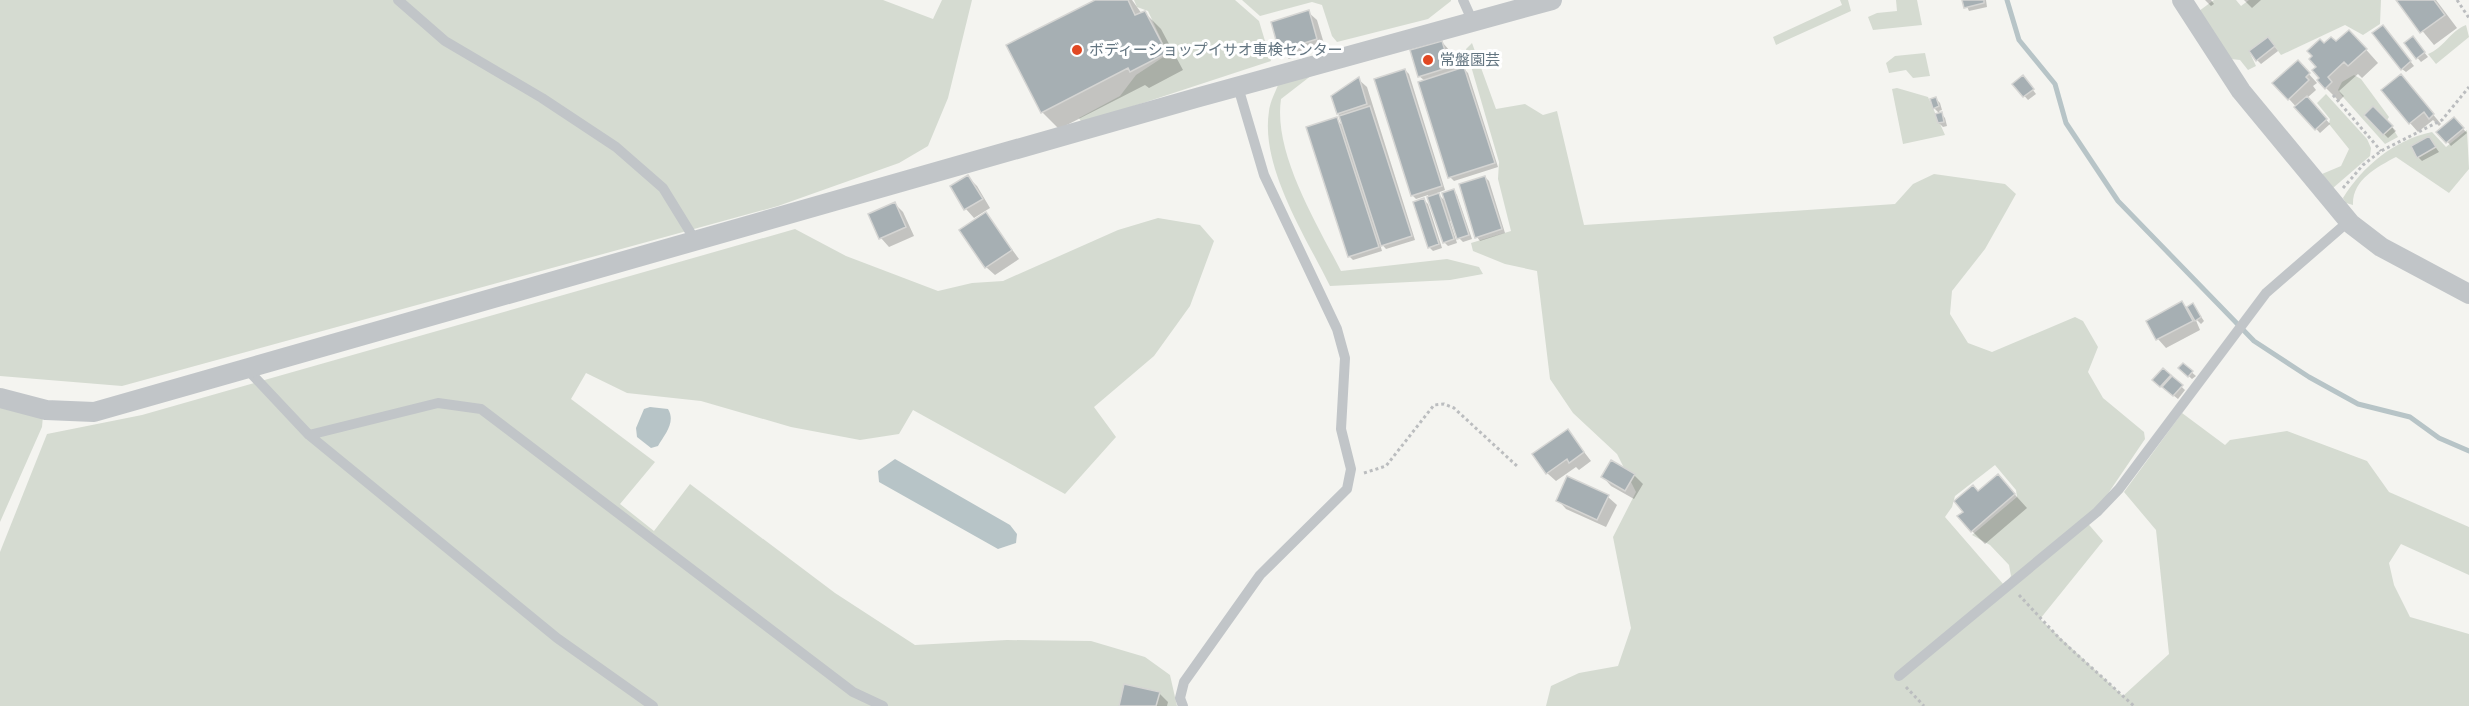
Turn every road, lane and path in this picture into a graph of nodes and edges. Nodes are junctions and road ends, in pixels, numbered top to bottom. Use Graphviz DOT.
graph roads {
  1 [pos="398,0"];
  2 [pos="1463,0"];
  3 [pos="1552,0"];
  4 [pos="2182,0"];
  5 [pos="2457,0"];
  6 [pos="2469,18"];
  7 [pos="1472,20"];
  8 [pos="1238,87"];
  9 [pos="2469,87"];
  10 [pos="2332,95"];
  11 [pos="2381,151"];
  12 [pos="2333,202"];
  13 [pos="2349,221"];
  14 [pos="695,240"];
  15 [pos="2469,294"];
  16 [pos="246,368"];
  17 [pos="0,398"];
  18 [pos="309,435"];
  19 [pos="1518,466"];
  20 [pos="1351,474"];
  21 [pos="2010,585"];
  22 [pos="1899,676"];
  23 [pos="653,706"];
  24 [pos="883,706"];
  25 [pos="1183,706"];
  26 [pos="1924,706"];
  27 [pos="2134,706"];
  1 -- 14 [label="lane"];
  2 -- 7 [label="lane"];
  3 -- 7 [label="street"];
  4 -- 12 [label="street"];
  5 -- 6 [label="path"];
  7 -- 8 [label="street"];
  8 -- 14 [label="street"];
  8 -- 20 [label="lane"];
  9 -- 11 [label="path"];
  10 -- 11 [label="path"];
  11 -- 12 [label="path"];
  12 -- 13 [label="street"];
  13 -- 15 [label="street"];
  13 -- 21 [label="lane"];
  14 -- 16 [label="street"];
  16 -- 17 [label="street"];
  16 -- 18 [label="lane"];
  18 -- 23 [label="lane"];
  18 -- 24 [label="lane"];
  19 -- 20 [label="path"];
  20 -- 25 [label="lane"];
  21 -- 22 [label="lane"];
  21 -- 27 [label="path"];
  22 -- 26 [label="path"];
}
